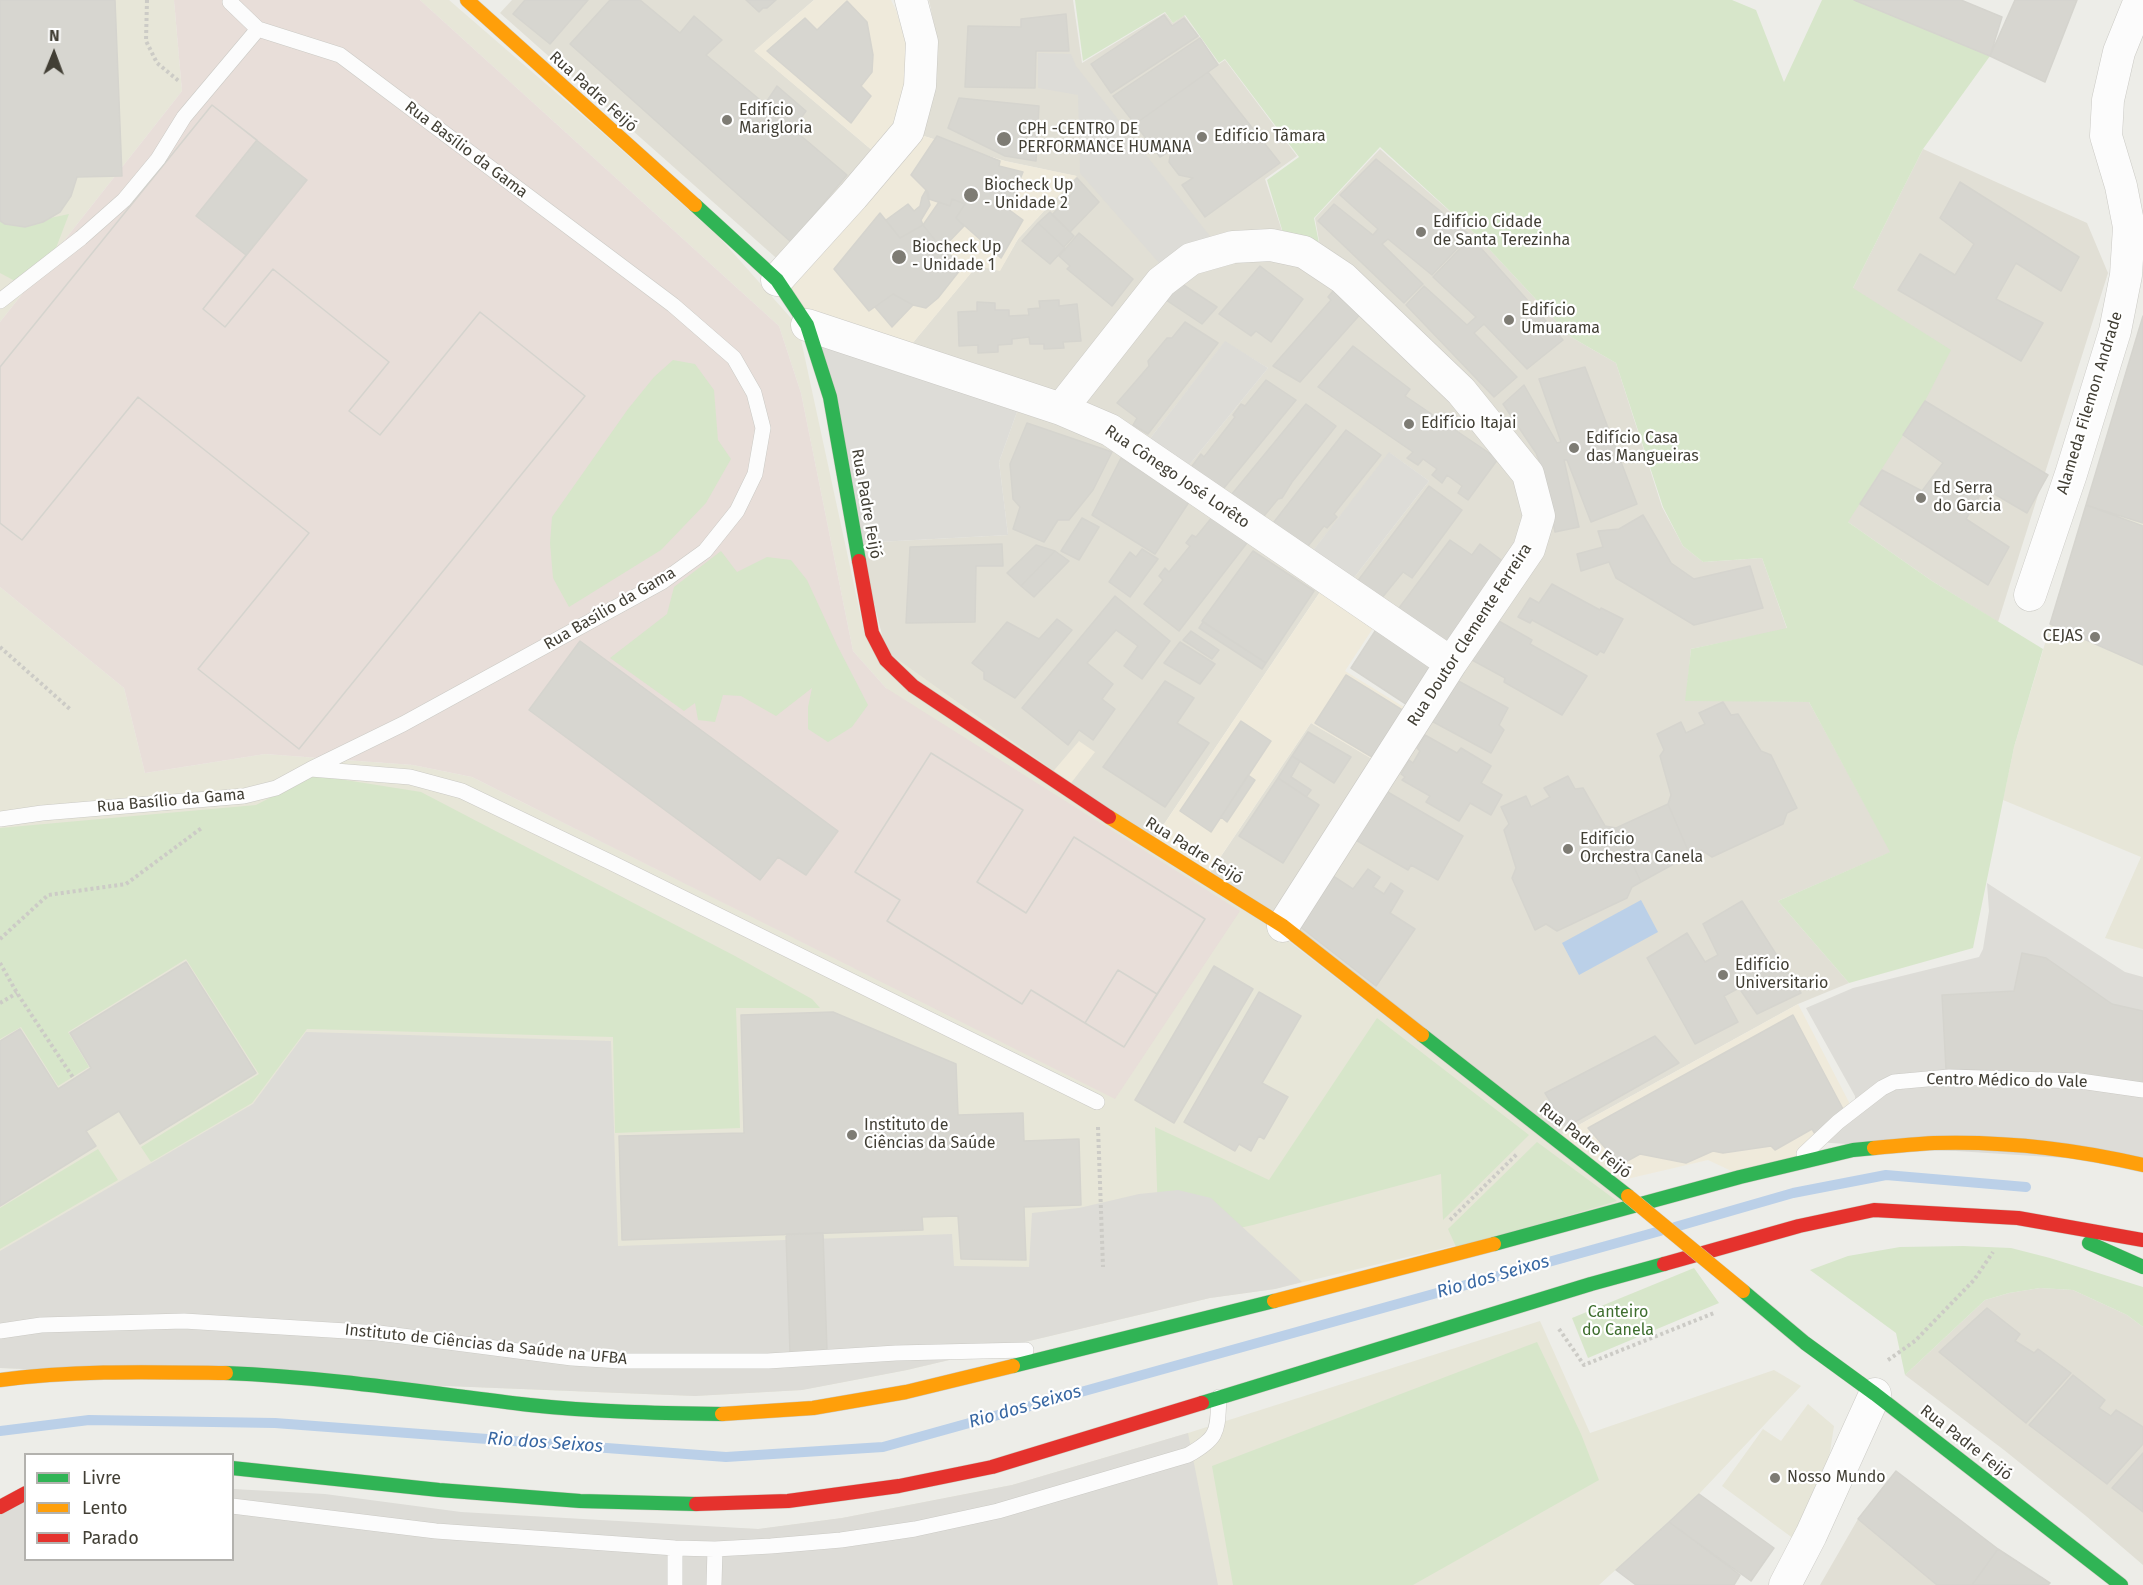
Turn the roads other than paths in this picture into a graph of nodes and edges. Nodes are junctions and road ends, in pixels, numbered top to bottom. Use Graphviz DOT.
graph roads {
  1 [pos="467,0"];
  2 [pos="911,0"];
  3 [pos="2140,0"];
  4 [pos="230,2"];
  5 [pos="258,30"];
  6 [pos="777,280"];
  7 [pos="0,301"];
  8 [pos="807,325"];
  9 [pos="1061,409"];
  10 [pos="2030,595"];
  11 [pos="1451,663"];
  12 [pos="311,769"];
  13 [pos="0,819"];
  14 [pos="1283,926"];
  15 [pos="2143,1090"];
  16 [pos="1097,1102"];
  17 [pos="2097,1154"];
  18 [pos="1793,1165"];
  19 [pos="2143,1165"];
  20 [pos="2143,1174"];
  21 [pos="2035,1220"];
  22 [pos="2143,1240"];
  23 [pos="2143,1267"];
  24 [pos="0,1331"];
  25 [pos="1080,1349"];
  26 [pos="0,1380"];
  27 [pos="1866,1387"];
  28 [pos="1219,1396"];
  29 [pos="234,1468"];
  30 [pos="24,1493"];
  31 [pos="234,1506"];
  32 [pos="0,1508"];
  33 [pos="675,1548"];
  34 [pos="715,1549"];
  35 [pos="675,1585"];
  36 [pos="714,1585"];
  37 [pos="1785,1585"];
  38 [pos="2121,1585"];
  1 -- 6 [label="main road, Rua Padre Feijó"];
  2 -- 6 [label="street"];
  3 -- 10 [label="street, Alameda Filemon Andrade"];
  4 -- 5 [label="lane, Rua Basílio da Gama"];
  5 -- 7 [label="lane"];
  5 -- 12 [label="lane, Rua Basílio da Gama"];
  6 -- 8 [label="main road, Rua Padre Feijó"];
  8 -- 9 [label="street, Rua Cônego José Lorêto"];
  8 -- 14 [label="main road, Rua Padre Feijó"];
  9 -- 11 [label="street, Rua Cônego José Lorêto"];
  9 -- 11 [label="street, Rua Doutor Clemente Ferreira"];
  11 -- 14 [label="street, Rua Doutor Clemente Ferreira"];
  12 -- 13 [label="lane, Rua Basílio da Gama"];
  12 -- 16 [label="lane"];
  14 -- 27 [label="main road, Rua Padre Feijó, bridge"];
  15 -- 18 [label="lane, Centro Médico do Vale"];
  17 -- 18 [label="main road"];
  17 -- 19 [label="main road"];
  17 -- 20 [label="main road"];
  18 -- 25 [label="main road"];
  21 -- 22 [label="main road"];
  21 -- 23 [label="main road"];
  21 -- 28 [label="main road"];
  24 -- 25 [label="lane, Instituto de Ciências da Saúde na UFBA"];
  25 -- 26 [label="main road"];
  27 -- 37 [label="street"];
  27 -- 38 [label="main road, Rua Padre Feijó"];
  28 -- 29 [label="main road"];
  28 -- 34 [label="lane"];
  30 -- 32 [label="main road"];
  31 -- 33 [label="lane"];
  33 -- 34 [label="lane"];
  33 -- 35 [label="lane"];
  34 -- 36 [label="lane"];
}
